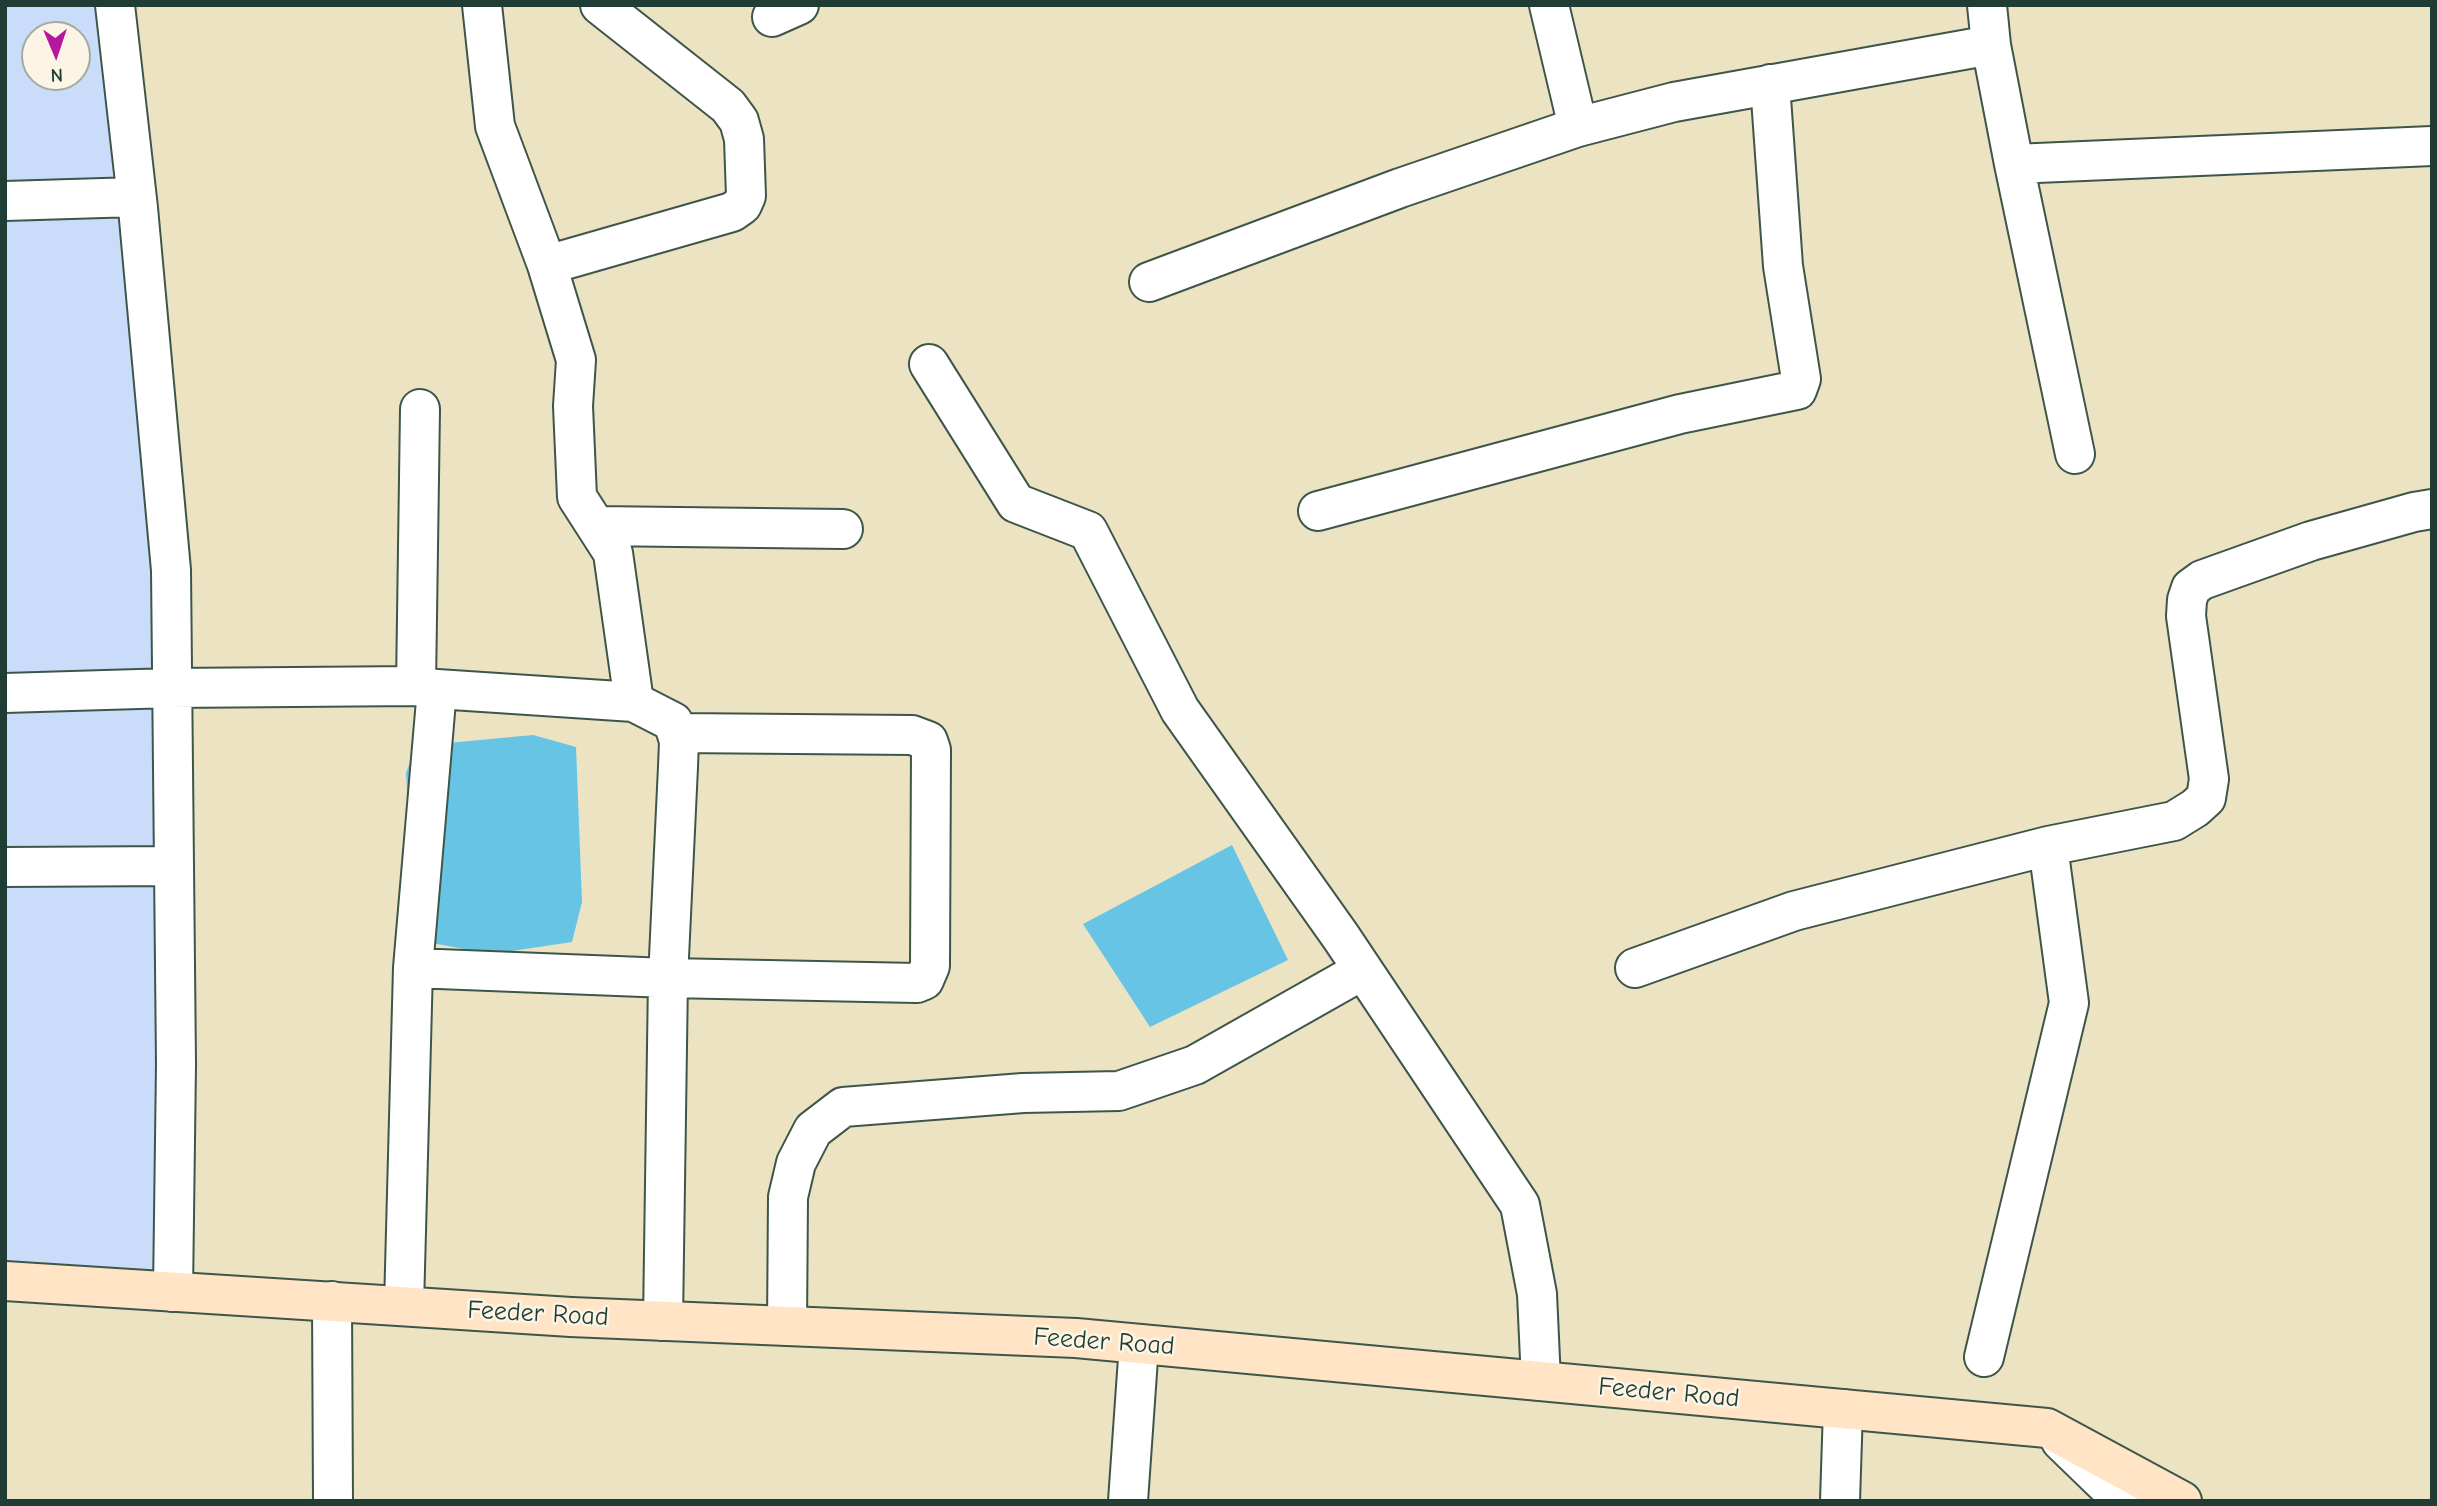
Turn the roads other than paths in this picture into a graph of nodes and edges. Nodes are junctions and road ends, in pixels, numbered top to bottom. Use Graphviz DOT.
graph roads {
  1 [pos="115,5"];
  2 [pos="482,5"];
  3 [pos="600,5"];
  4 [pos="1549,5"];
  5 [pos="1987,5"];
  6 [pos="1991,45"];
  7 [pos="1770,85"];
  8 [pos="1577,127"];
  9 [pos="2432,146"];
  10 [pos="2014,164"];
  11 [pos="136,197"];
  12 [pos="5,201"];
  13 [pos="547,265"];
  14 [pos="1149,282"];
  15 [pos="929,364"];
  16 [pos="420,409"];
  17 [pos="2075,454"];
  18 [pos="2432,509"];
  19 [pos="1318,512"];
  20 [pos="596,526"];
  21 [pos="843,529"];
  22 [pos="172,688"];
  23 [pos="427,688"];
  24 [pos="5,694"];
  25 [pos="634,702"];
  26 [pos="677,733"];
  27 [pos="2048,846"];
  28 [pos="173,866"];
  29 [pos="5,867"];
  30 [pos="414,968"];
  31 [pos="1635,968"];
  32 [pos="1363,970"];
  33 [pos="668,978"];
  34 [pos="5,1281"];
  35 [pos="173,1292"];
  36 [pos="332,1301"];
  37 [pos="404,1306"];
  38 [pos="663,1321"];
  39 [pos="786,1326"];
  40 [pos="1139,1344"];
  41 [pos="1984,1357"];
  42 [pos="1541,1381"];
  43 [pos="1843,1409"];
  44 [pos="2047,1428"];
  45 [pos="334,1501"];
  46 [pos="1128,1501"];
  47 [pos="1840,1501"];
  48 [pos="2123,1501"];
  49 [pos="2182,1501"];
  1 -- 11 [label="street"];
  2 -- 13 [label="street"];
  3 -- 13 [label="street"];
  4 -- 8 [label="street"];
  5 -- 6 [label="street"];
  6 -- 7 [label="street"];
  6 -- 10 [label="street"];
  7 -- 8 [label="street"];
  7 -- 19 [label="street"];
  8 -- 14 [label="street"];
  9 -- 10 [label="street"];
  10 -- 17 [label="street"];
  11 -- 12 [label="street"];
  11 -- 22 [label="street"];
  13 -- 20 [label="street"];
  15 -- 32 [label="street"];
  16 -- 23 [label="street"];
  18 -- 27 [label="street"];
  20 -- 21 [label="street"];
  20 -- 25 [label="street"];
  22 -- 23 [label="street"];
  22 -- 24 [label="street"];
  22 -- 28 [label="street"];
  23 -- 25 [label="street"];
  23 -- 30 [label="street"];
  25 -- 26 [label="street"];
  26 -- 33 [label="street"];
  26 -- 33 [label="street"];
  27 -- 31 [label="street"];
  27 -- 41 [label="street"];
  28 -- 29 [label="street"];
  28 -- 35 [label="street"];
  30 -- 33 [label="street"];
  30 -- 37 [label="street"];
  32 -- 39 [label="street"];
  32 -- 42 [label="street"];
  33 -- 38 [label="street"];
  34 -- 35 [label="street, Feeder Road"];
  35 -- 36 [label="street, Feeder Road"];
  36 -- 37 [label="street, Feeder Road"];
  36 -- 45 [label="street"];
  37 -- 38 [label="street, Feeder Road"];
  38 -- 39 [label="street, Feeder Road"];
  39 -- 40 [label="street, Feeder Road"];
  40 -- 42 [label="street, Feeder Road"];
  40 -- 46 [label="street"];
  42 -- 43 [label="street, Feeder Road"];
  43 -- 44 [label="street, Feeder Road"];
  43 -- 47 [label="street"];
  44 -- 48 [label="street"];
  44 -- 49 [label="street, Feeder Road"];
}
